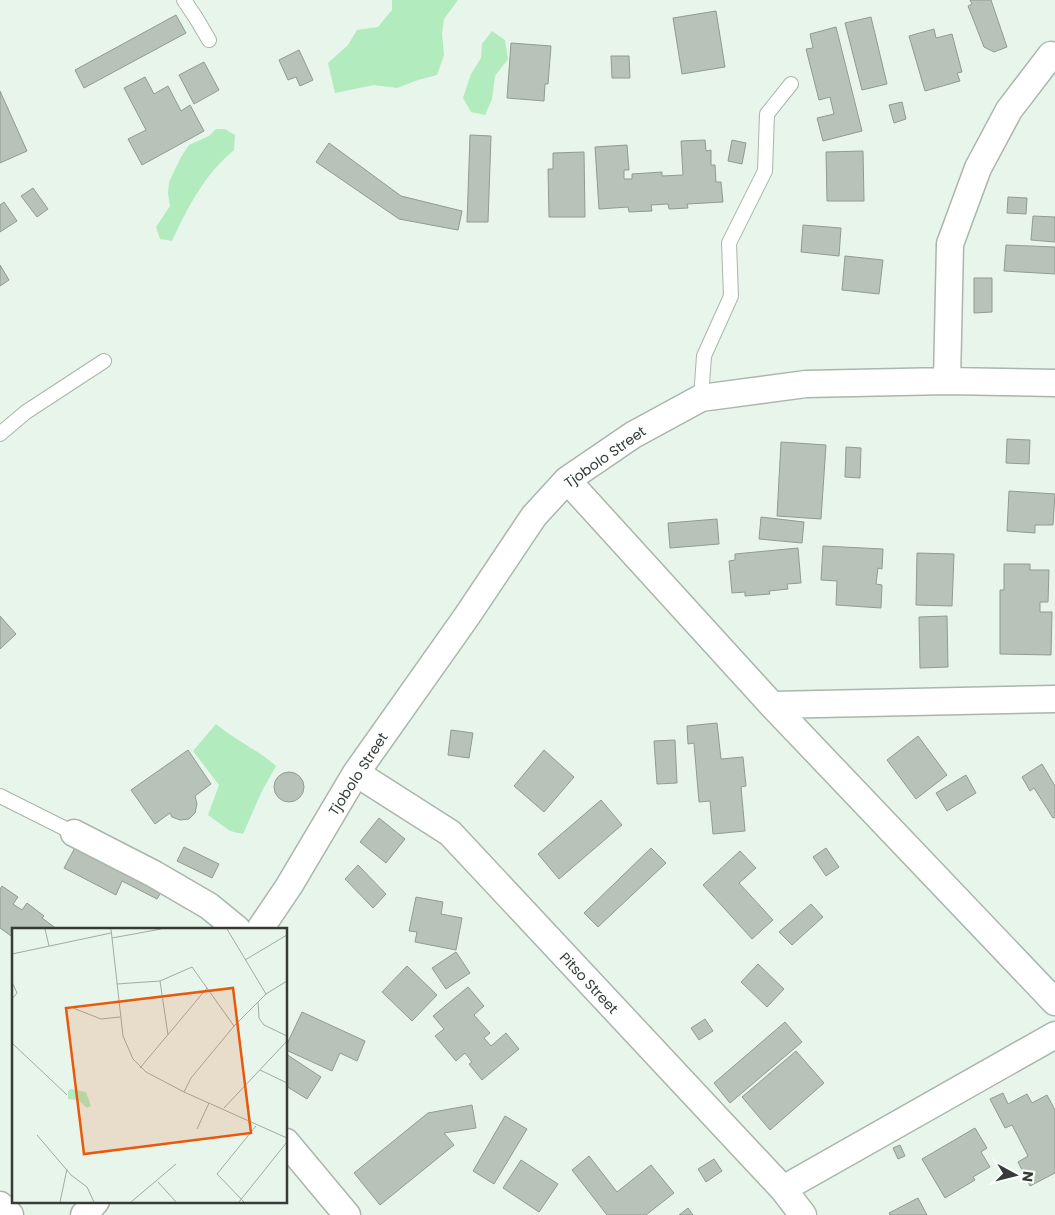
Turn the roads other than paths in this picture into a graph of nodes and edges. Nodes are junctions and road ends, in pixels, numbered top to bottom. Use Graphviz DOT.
graph roads {
  1 [pos="184,0"];
  2 [pos="208,40"];
  3 [pos="1053,53"];
  4 [pos="791,84"];
  5 [pos="104,360"];
  6 [pos="946,381"];
  7 [pos="1055,383"];
  8 [pos="702,398"];
  9 [pos="0,434"];
  10 [pos="567,480"];
  11 [pos="1055,699"];
  12 [pos="772,705"];
  13 [pos="356,773"];
  14 [pos="0,796"];
  15 [pos="74,833"];
  16 [pos="236,928"];
  17 [pos="261,928"];
  18 [pos="1055,1002"];
  19 [pos="1055,1035"];
  20 [pos="288,1144"];
  21 [pos="783,1189"];
  22 [pos="95,1202"];
  23 [pos="0,1205"];
  24 [pos="10,1215"];
  25 [pos="84,1215"];
  26 [pos="347,1215"];
  27 [pos="803,1215"];
  1 -- 2 [label="lane"];
  3 -- 6 [label="street"];
  4 -- 8 [label="lane"];
  5 -- 9 [label="lane"];
  6 -- 7 [label="street, Tjobolo Street"];
  6 -- 8 [label="street, Tjobolo Street"];
  8 -- 10 [label="street, Tjobolo Street"];
  10 -- 12 [label="street"];
  10 -- 13 [label="street, Tjobolo Street"];
  11 -- 12 [label="street"];
  12 -- 18 [label="street"];
  13 -- 17 [label="street, Tjobolo Street"];
  13 -- 21 [label="street, Pitso Street"];
  14 -- 15 [label="lane"];
  15 -- 16 [label="street"];
  19 -- 21 [label="street"];
  20 -- 26 [label="street"];
  21 -- 27 [label="street, Pitso Street"];
  22 -- 25 [label="street"];
  23 -- 24 [label="street"];
}
